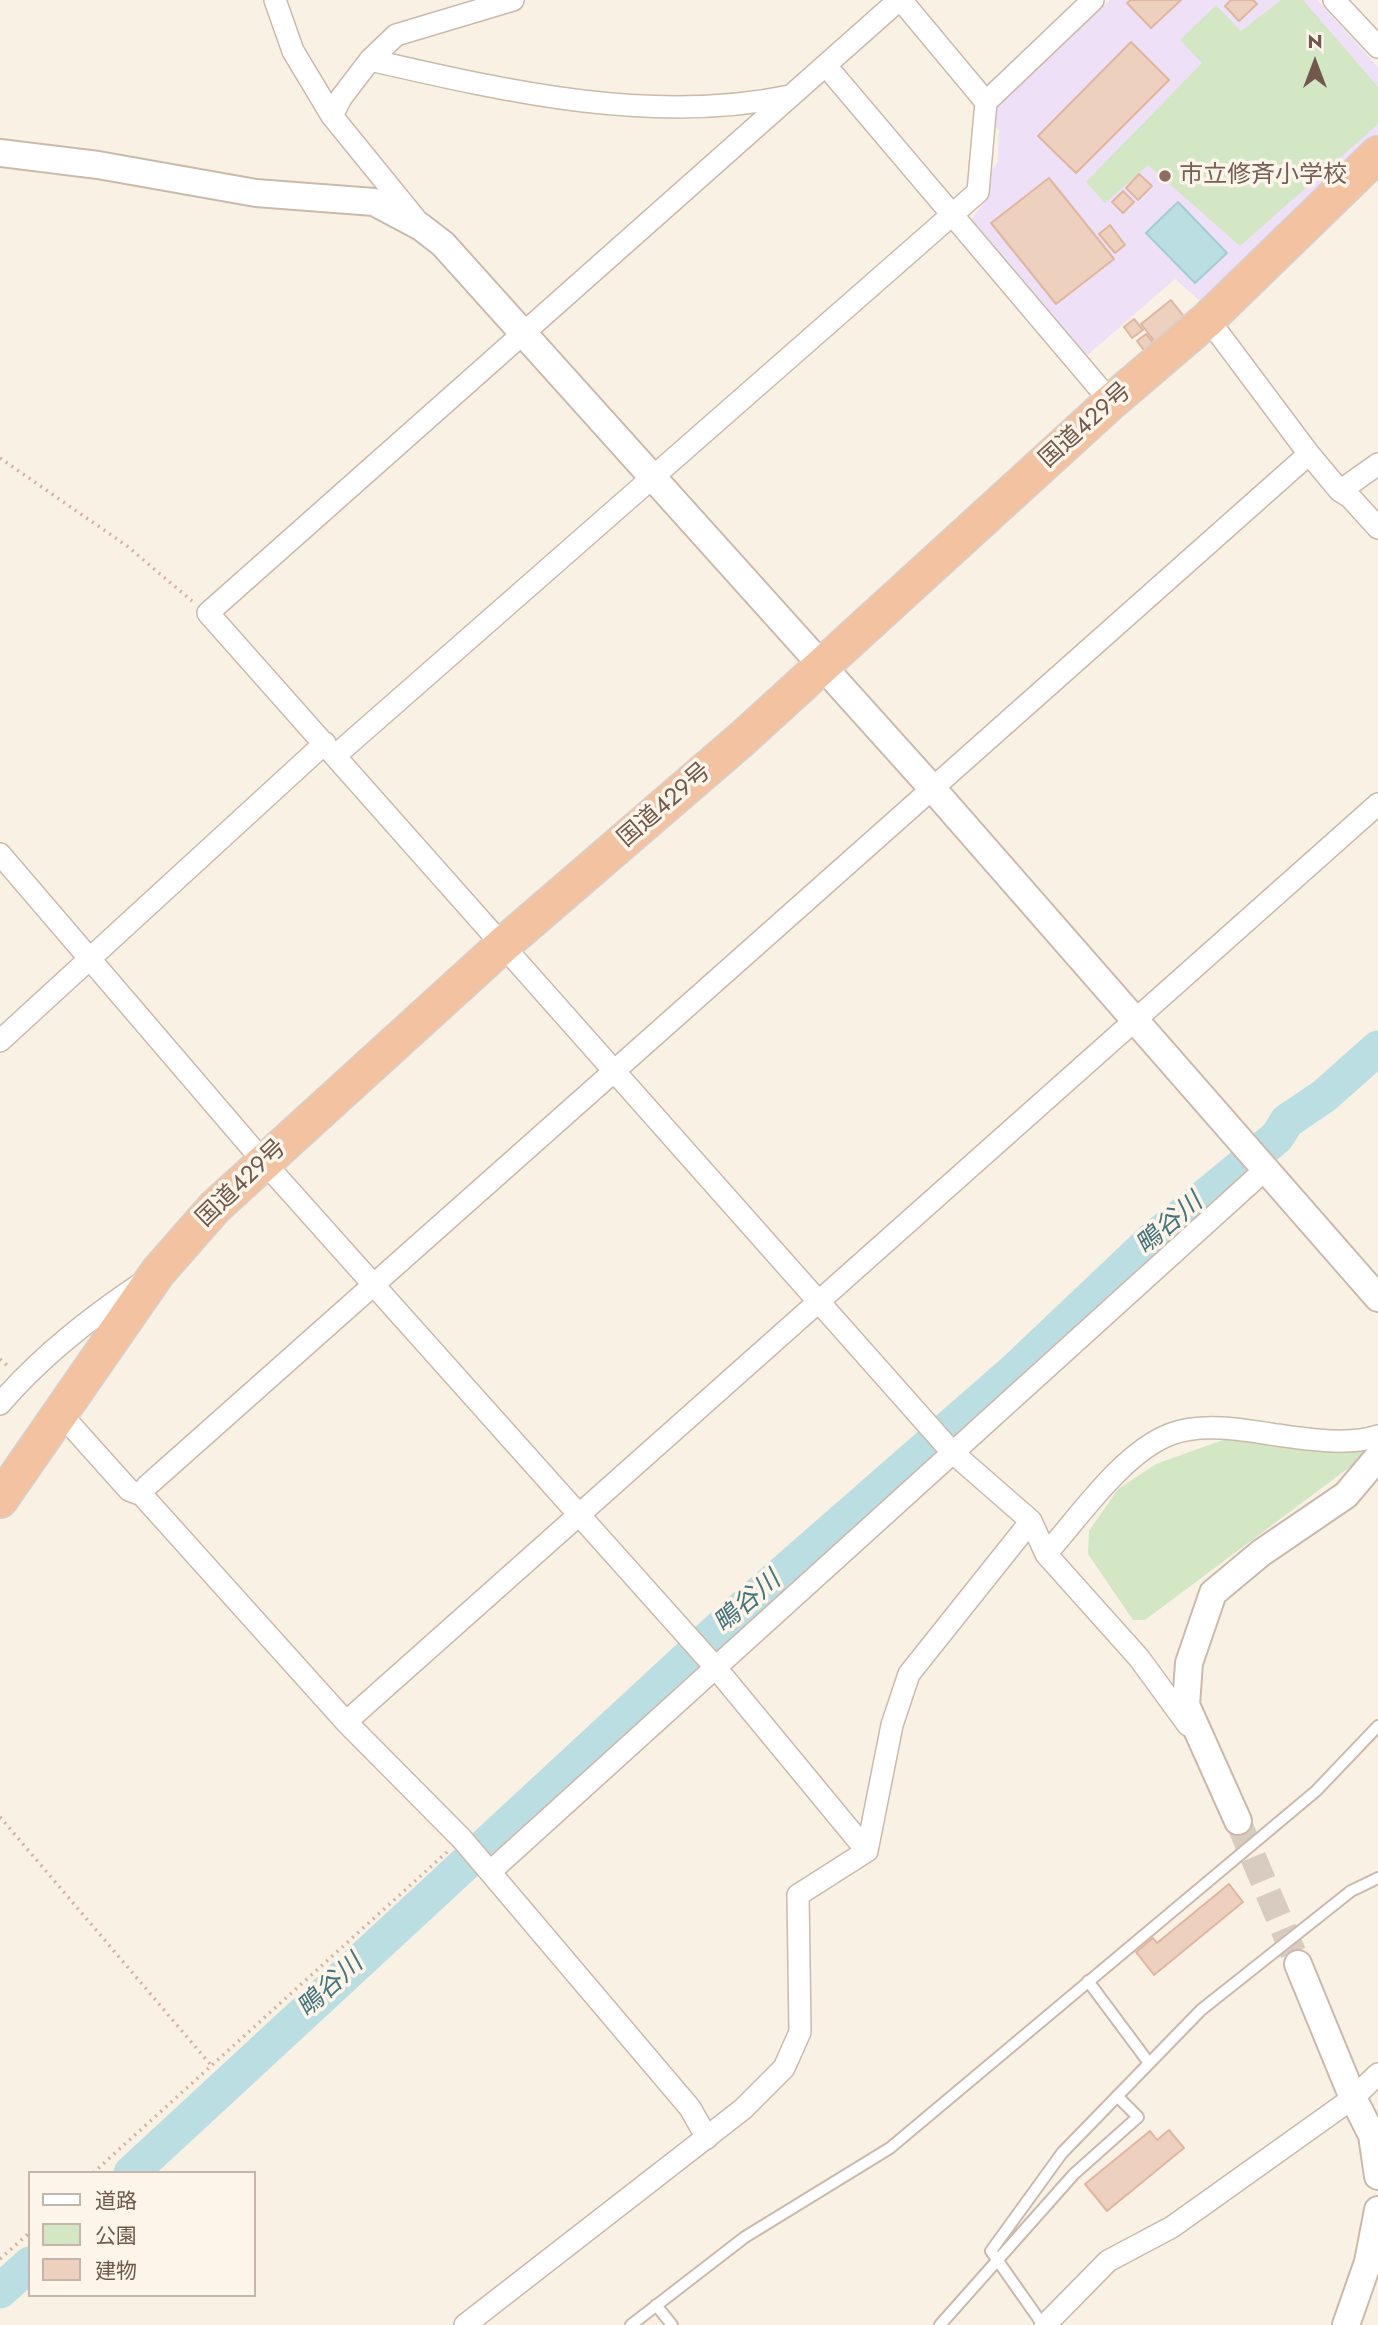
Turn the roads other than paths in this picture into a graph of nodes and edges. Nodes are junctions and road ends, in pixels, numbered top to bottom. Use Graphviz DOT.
graph roads {
  1 [pos="275,0"];
  2 [pos="513,0"];
  3 [pos="900,0"];
  4 [pos="1093,0"];
  5 [pos="1334,0"];
  6 [pos="1378,47"];
  7 [pos="370,60"];
  8 [pos="827,67"];
  9 [pos="793,96"];
  10 [pos="986,102"];
  11 [pos="332,116"];
  12 [pos="0,153"];
  13 [pos="1378,154"];
  14 [pos="953,215"];
  15 [pos="422,227"];
  16 [pos="1208,319"];
  17 [pos="523,334"];
  18 [pos="1111,402"];
  19 [pos="1309,454"];
  20 [pos="1378,464"];
  21 [pos="652,476"];
  22 [pos="1339,491"];
  23 [pos="1378,528"];
  24 [pos="820,665"];
  25 [pos="331,749"];
  26 [pos="932,788"];
  27 [pos="1378,804"];
  28 [pos="0,854"];
  29 [pos="504,944"];
  30 [pos="91,958"];
  31 [pos="1133,1021"];
  32 [pos="0,1041"];
  33 [pos="616,1071"];
  34 [pos="263,1161"];
  35 [pos="1267,1168"];
  36 [pos="158,1272"];
  37 [pos="374,1283"];
  38 [pos="1378,1298"];
  39 [pos="820,1300"];
  40 [pos="0,1404"];
  41 [pos="60,1413"];
  42 [pos="1378,1436"];
  43 [pos="952,1452"];
  44 [pos="1378,1457"];
  45 [pos="142,1494"];
  46 [pos="0,1500"];
  47 [pos="580,1515"];
  48 [pos="1031,1521"];
  49 [pos="1046,1554"];
  50 [pos="716,1668"];
  51 [pos="346,1722"];
  52 [pos="1378,1726"];
  53 [pos="1201,1743"];
  54 [pos="1238,1821"];
  55 [pos="867,1851"];
  56 [pos="491,1871"];
  57 [pos="1378,1878"];
  58 [pos="1298,1964"];
  59 [pos="1088,1982"];
  60 [pos="1149,2063"];
  61 [pos="1378,2074"];
  62 [pos="1117,2096"];
  63 [pos="1353,2098"];
  64 [pos="707,2137"];
  65 [pos="1378,2176"];
  66 [pos="1378,2210"];
  67 [pos="999,2262"];
  68 [pos="656,2305"];
  69 [pos="465,2325"];
  70 [pos="631,2325"];
  71 [pos="672,2325"];
  72 [pos="940,2325"];
  73 [pos="1044,2325"];
  74 [pos="1346,2325"];
  1 -- 11 [label="street"];
  2 -- 7 [label="street"];
  3 -- 8 [label="street"];
  3 -- 10 [label="street"];
  4 -- 10 [label="street"];
  5 -- 6 [label="street"];
  7 -- 9 [label="street"];
  7 -- 11 [label="street"];
  8 -- 9 [label="street"];
  8 -- 14 [label="street"];
  9 -- 17 [label="street"];
  10 -- 14 [label="street"];
  11 -- 15 [label="street"];
  12 -- 15 [label="street"];
  13 -- 16 [label="highway, 国道429号"];
  14 -- 18 [label="street"];
  14 -- 21 [label="street"];
  15 -- 17 [label="street"];
  16 -- 18 [label="highway, 国道429号"];
  16 -- 19 [label="street"];
  17 -- 21 [label="street"];
  17 -- 25 [label="street"];
  18 -- 24 [label="highway, 国道429号"];
  19 -- 22 [label="street"];
  19 -- 26 [label="street"];
  20 -- 22 [label="street"];
  21 -- 24 [label="street"];
  21 -- 25 [label="street"];
  22 -- 23 [label="street"];
  24 -- 26 [label="street"];
  24 -- 29 [label="highway, 国道429号"];
  25 -- 29 [label="street"];
  25 -- 30 [label="street"];
  26 -- 31 [label="street"];
  26 -- 33 [label="street"];
  27 -- 31 [label="street"];
  28 -- 30 [label="street"];
  29 -- 33 [label="street"];
  29 -- 34 [label="highway, 国道429号"];
  30 -- 32 [label="street"];
  30 -- 34 [label="street"];
  31 -- 35 [label="street"];
  31 -- 39 [label="street"];
  33 -- 37 [label="street"];
  33 -- 39 [label="street"];
  34 -- 36 [label="highway, 国道429号"];
  34 -- 37 [label="street"];
  35 -- 38 [label="street"];
  35 -- 43 [label="street"];
  36 -- 40 [label="street"];
  36 -- 41 [label="highway, 国道429号"];
  37 -- 45 [label="street"];
  37 -- 47 [label="street"];
  39 -- 43 [label="street"];
  39 -- 47 [label="street"];
  41 -- 45 [label="street"];
  41 -- 46 [label="highway, 国道429号"];
  42 -- 49 [label="street"];
  43 -- 48 [label="street"];
  43 -- 50 [label="street"];
  44 -- 53 [label="street"];
  45 -- 51 [label="street"];
  47 -- 50 [label="street"];
  47 -- 51 [label="street"];
  48 -- 49 [label="street"];
  48 -- 55 [label="street"];
  49 -- 53 [label="street"];
  50 -- 55 [label="street"];
  50 -- 56 [label="street"];
  51 -- 56 [label="street"];
  52 -- 59 [label="lane"];
  53 -- 54 [label="street"];
  55 -- 64 [label="street"];
  56 -- 64 [label="street"];
  57 -- 60 [label="lane"];
  58 -- 63 [label="street"];
  59 -- 60 [label="lane"];
  59 -- 68 [label="lane"];
  60 -- 62 [label="lane"];
  61 -- 63 [label="street"];
  62 -- 67 [label="lane"];
  62 -- 67 [label="lane"];
  63 -- 65 [label="street"];
  63 -- 73 [label="street"];
  64 -- 69 [label="street"];
  66 -- 74 [label="street"];
  67 -- 72 [label="lane"];
  67 -- 73 [label="lane"];
  68 -- 70 [label="lane"];
  68 -- 71 [label="lane"];
}
